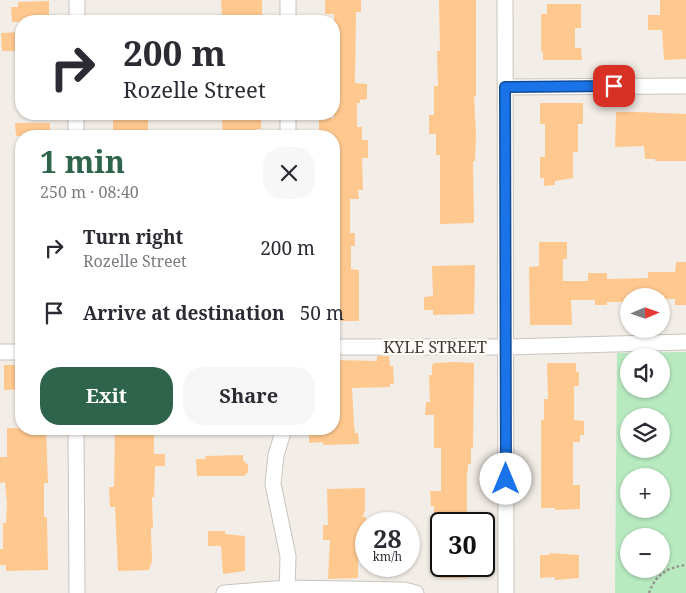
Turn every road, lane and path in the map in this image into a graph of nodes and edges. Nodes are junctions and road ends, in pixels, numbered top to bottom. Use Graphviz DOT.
graph roads {
  1 [pos="77,0"];
  2 [pos="288,0"];
  3 [pos="506,0"];
  4 [pos="77,15"];
  5 [pos="288,15"];
  6 [pos="686,86"];
  7 [pos="505,87"];
  8 [pos="686,342"];
  9 [pos="340,347"];
  10 [pos="505,347"];
  11 [pos="0,352"];
  12 [pos="15,352"];
  13 [pos="76,435"];
  14 [pos="282,435"];
  15 [pos="686,565"];
  16 [pos="287,590"];
  17 [pos="77,593"];
  18 [pos="224,593"];
  19 [pos="416,593"];
  20 [pos="506,593"];
  21 [pos="649,593"];
  1 -- 4 [label="street"];
  2 -- 5 [label="street"];
  3 -- 7 [label="street"];
  6 -- 7 [label="street"];
  7 -- 10 [label="street"];
  8 -- 10 [label="street, KYLE STREET"];
  9 -- 10 [label="street, KYLE STREET"];
  10 -- 20 [label="street"];
  11 -- 12 [label="street"];
  13 -- 17 [label="street"];
  14 -- 16 [label="street"];
  15 -- 21 [label="path"];
  16 -- 18 [label="street"];
  16 -- 19 [label="street"];
}
